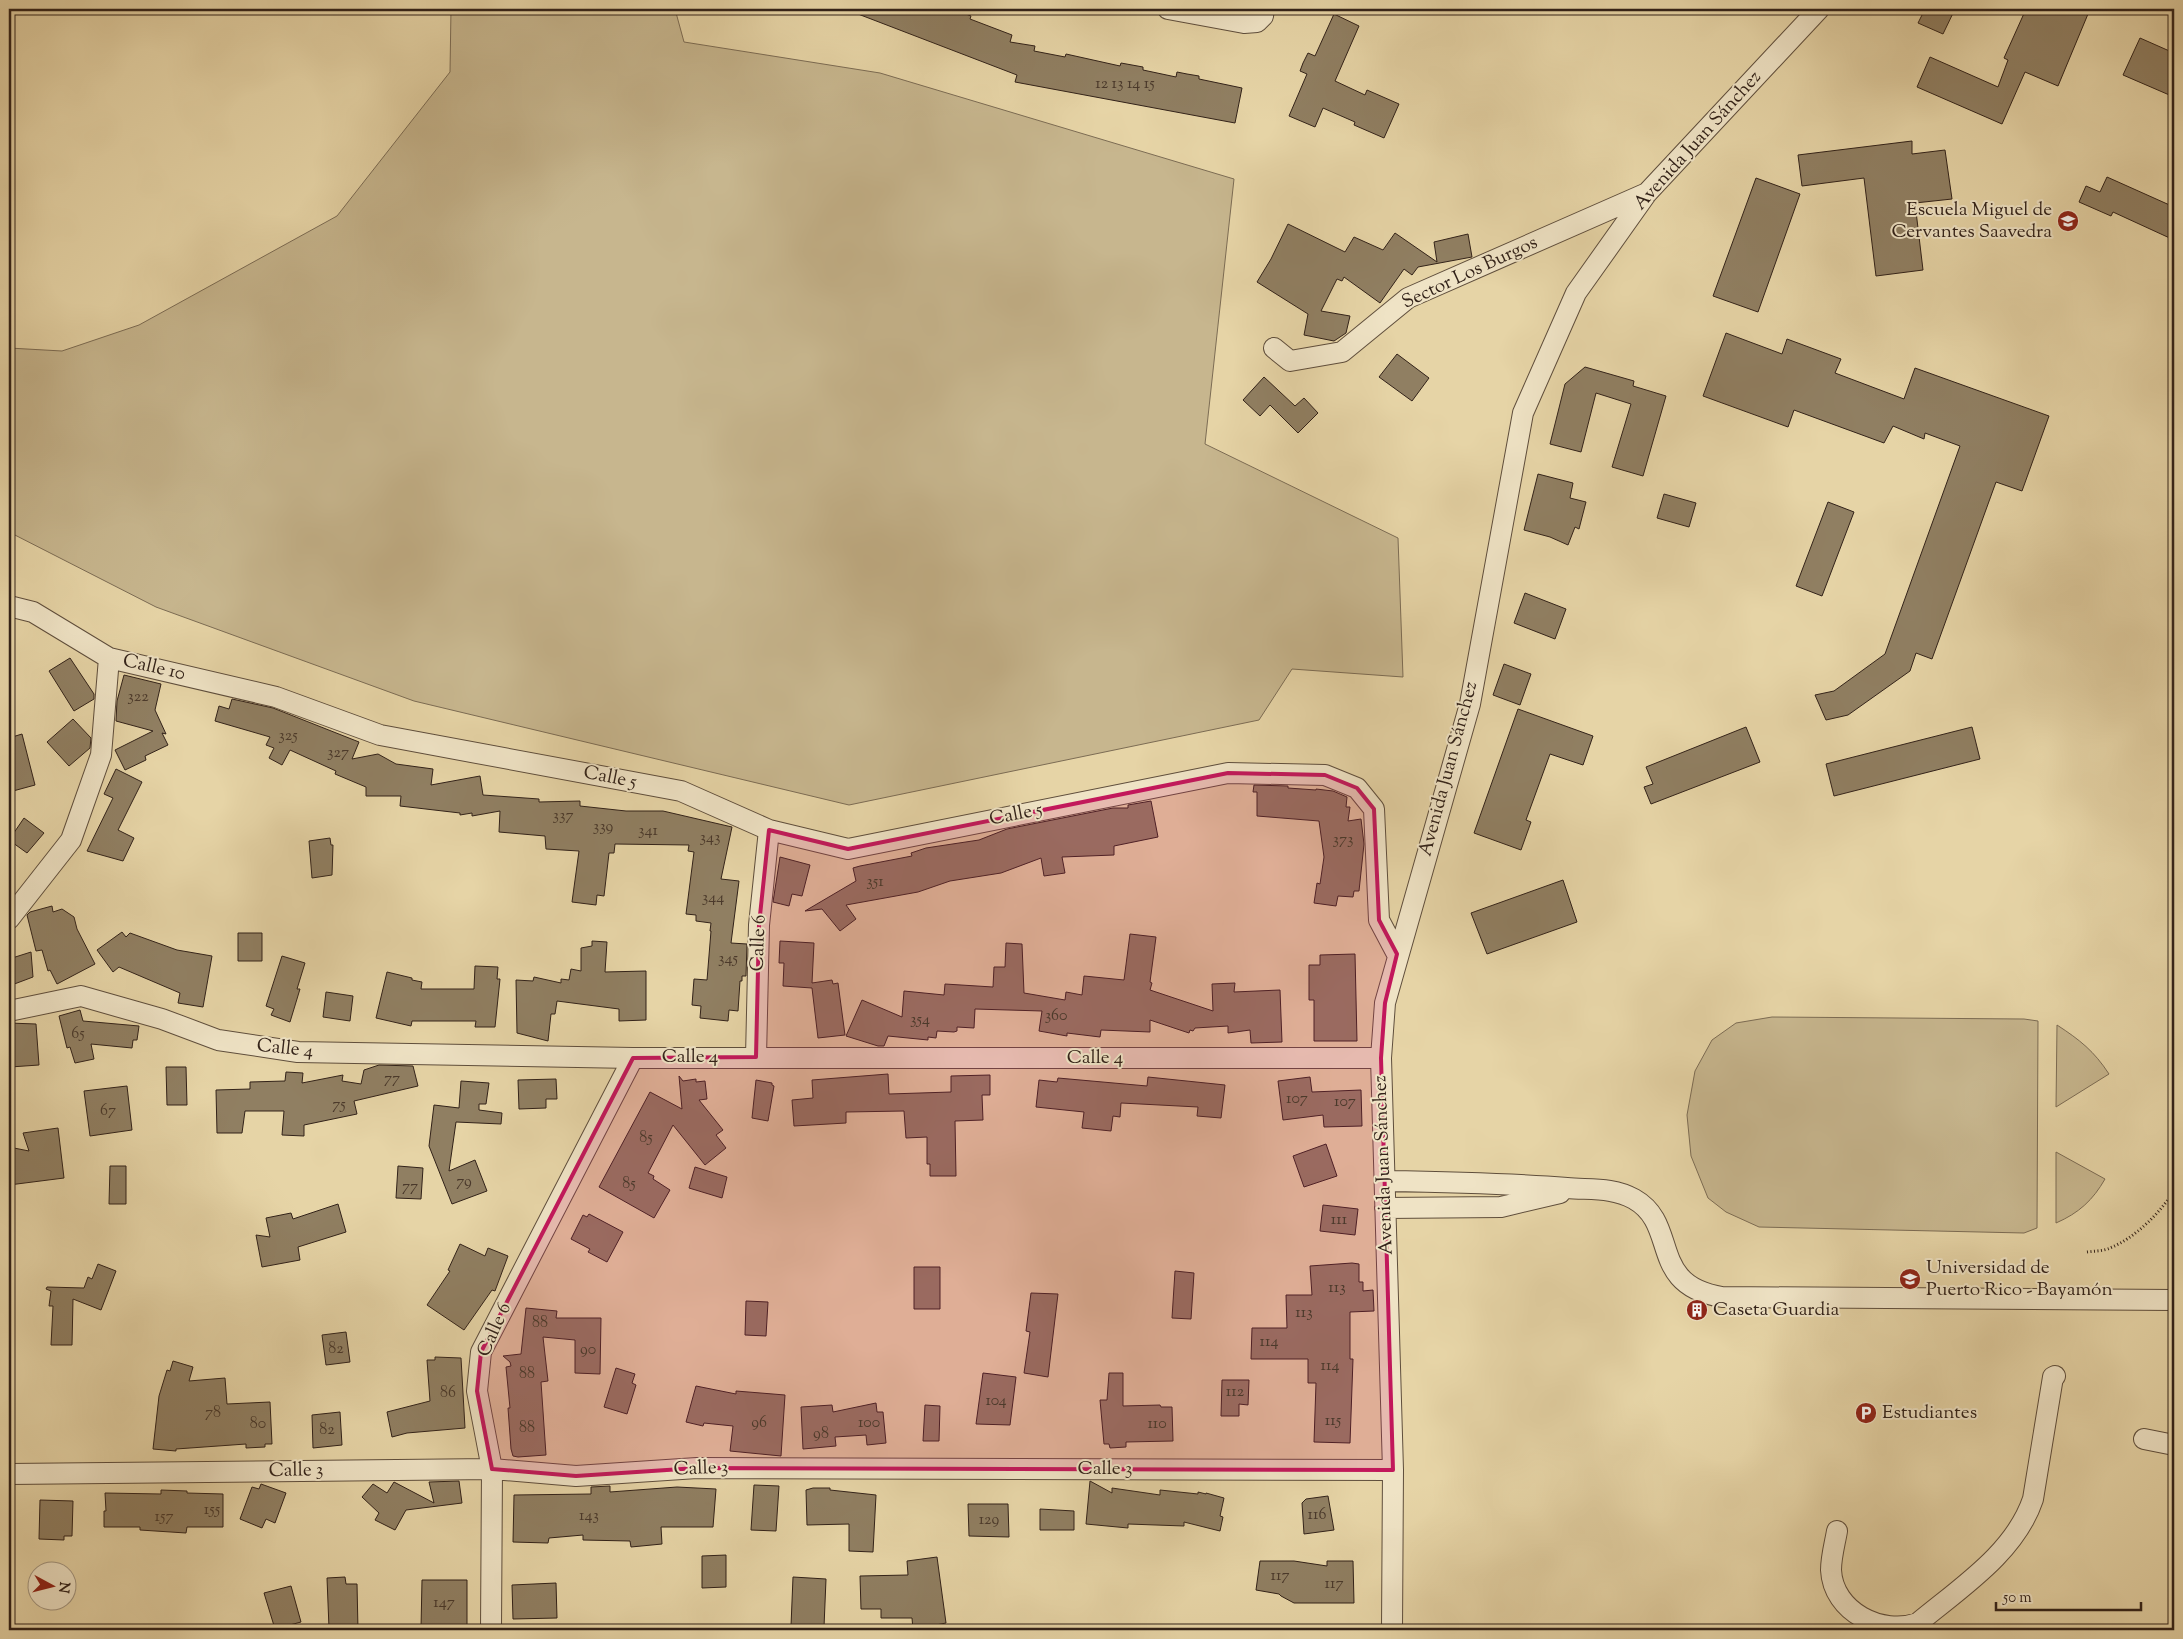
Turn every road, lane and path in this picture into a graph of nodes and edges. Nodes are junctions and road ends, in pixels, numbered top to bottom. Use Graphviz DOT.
graph roads {
  1 [pos="1168,9"];
  2 [pos="1264,9"];
  3 [pos="1819,9"];
  4 [pos="1218,13"];
  5 [pos="1647,193"];
  6 [pos="1274,348"];
  7 [pos="9,606"];
  8 [pos="109,658"];
  9 [pos="508,759"];
  10 [pos="769,830"];
  11 [pos="9,920"];
  12 [pos="1397,954"];
  13 [pos="9,1011"];
  14 [pos="756,1057"];
  15 [pos="633,1058"];
  16 [pos="1381,1058"];
  17 [pos="1384,1181"];
  18 [pos="1580,1189"];
  19 [pos="2174,1191"];
  20 [pos="1385,1208"];
  21 [pos="2087,1252"];
  22 [pos="2174,1300"];
  23 [pos="2055,1376"];
  24 [pos="2144,1439"];
  25 [pos="2174,1445"];
  26 [pos="492,1469"];
  27 [pos="1393,1470"];
  28 [pos="9,1474"];
  29 [pos="1836,1531"];
  30 [pos="491,1630"];
  31 [pos="1392,1630"];
  1 -- 4 [label="street"];
  2 -- 4 [label="street"];
  3 -- 5 [label="street, Avenida Juan Sánchez"];
  5 -- 6 [label="street, Sector Los Burgos"];
  5 -- 12 [label="street, Avenida Juan Sánchez"];
  7 -- 8 [label="street, Calle 10"];
  8 -- 9 [label="street, Calle 10"];
  8 -- 11 [label="street"];
  9 -- 10 [label="street, Calle 5"];
  10 -- 12 [label="street, Calle 5"];
  10 -- 14 [label="street, Calle 6"];
  12 -- 16 [label="street, Avenida Juan Sánchez"];
  13 -- 15 [label="street, Calle 4"];
  14 -- 15 [label="street, Calle 4"];
  14 -- 16 [label="street, Calle 4"];
  15 -- 26 [label="street, Calle 6"];
  16 -- 17 [label="street, Avenida Juan Sánchez"];
  17 -- 18 [label="street"];
  17 -- 20 [label="street, Avenida Juan Sánchez"];
  18 -- 20 [label="street"];
  18 -- 22 [label="street"];
  19 -- 21 [label="path"];
  20 -- 27 [label="street, Avenida Juan Sánchez"];
  23 -- 29 [label="street"];
  24 -- 25 [label="street"];
  26 -- 27 [label="street, Calle 3"];
  26 -- 28 [label="street, Calle 3"];
  26 -- 30 [label="street, Calle 6"];
  27 -- 31 [label="street, Avenida Juan Sánchez"];
}
